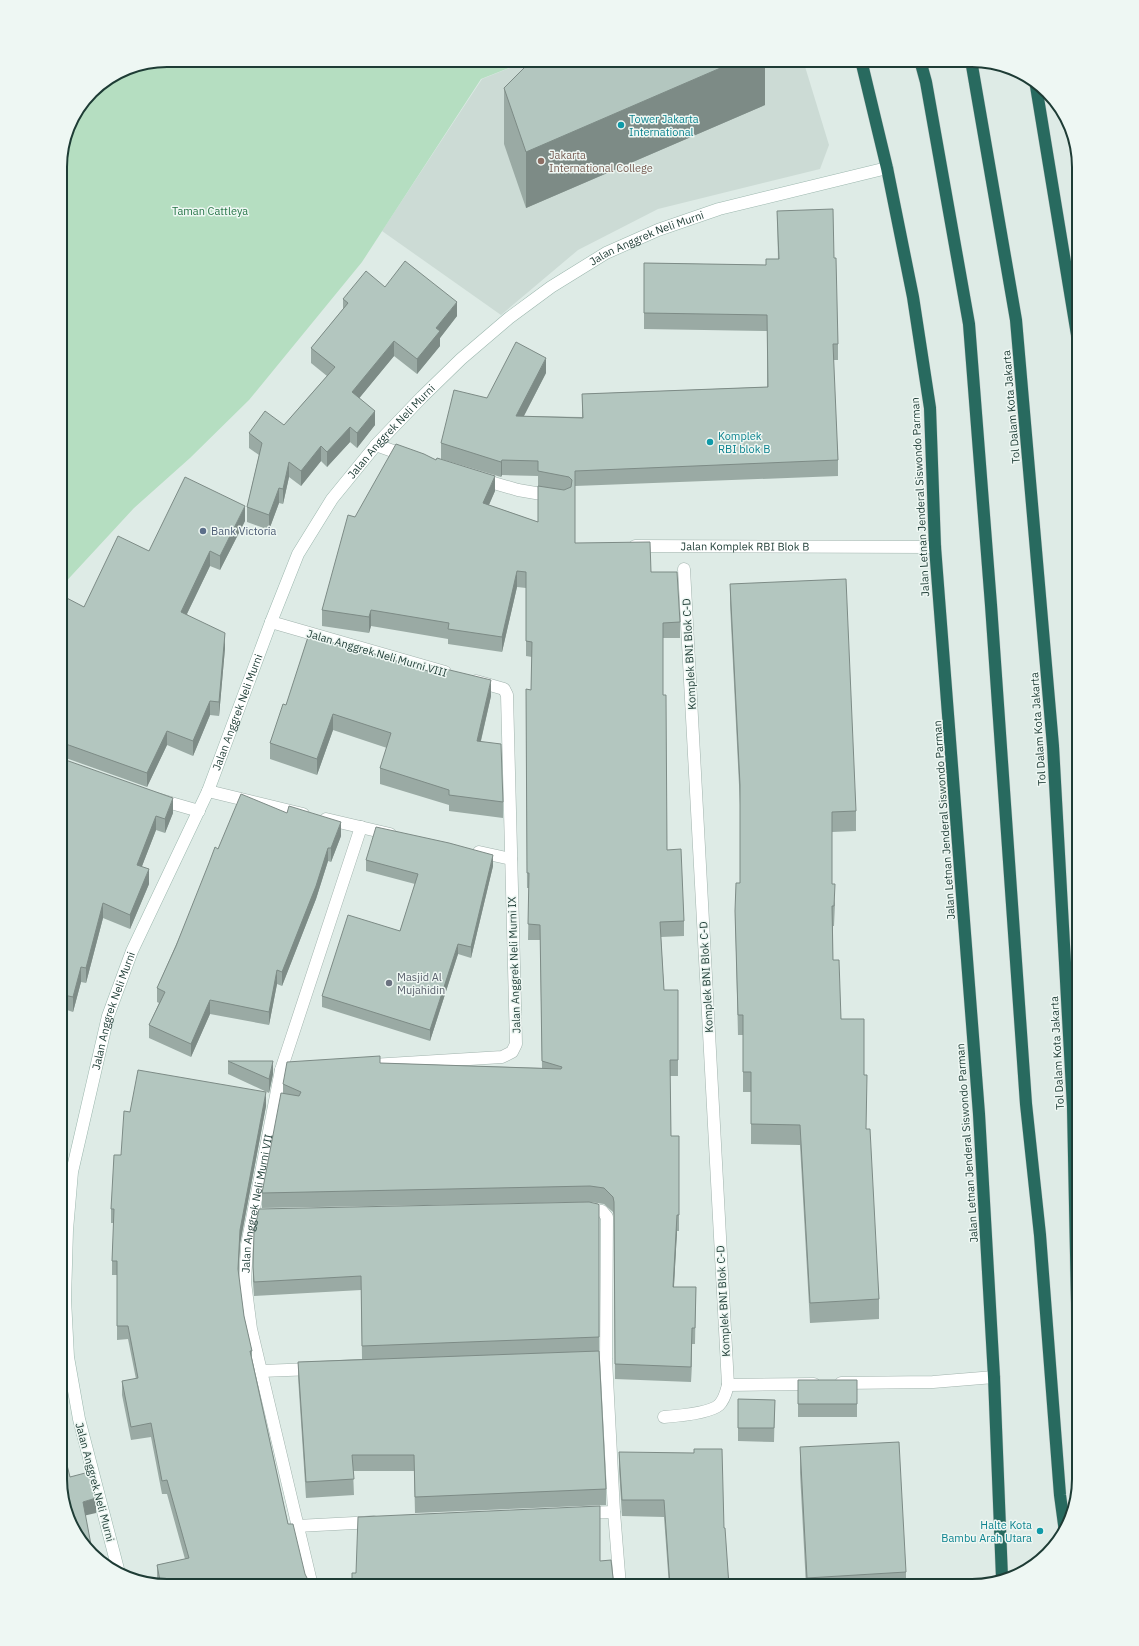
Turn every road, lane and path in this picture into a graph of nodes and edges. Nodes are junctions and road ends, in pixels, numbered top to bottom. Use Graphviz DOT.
graph roads {
  1 [pos="863,67"];
  2 [pos="922,67"];
  3 [pos="972,67"];
  4 [pos="1037,91"];
  5 [pos="886,168"];
  6 [pos="1072,305"];
  7 [pos="376,445"];
  8 [pos="422,460"];
  9 [pos="472,476"];
  10 [pos="564,498"];
  11 [pos="623,546"];
  12 [pos="935,547"];
  13 [pos="684,570"];
  14 [pos="271,622"];
  15 [pos="208,791"];
  16 [pos="143,793"];
  17 [pos="199,811"];
  18 [pos="361,827"];
  19 [pos="398,835"];
  20 [pos="466,850"];
  21 [pos="511,859"];
  22 [pos="360,1065"];
  23 [pos="312,1068"];
  24 [pos="281,1070"];
  25 [pos="1072,1089"];
  26 [pos="67,1208"];
  27 [pos="574,1209"];
  28 [pos="252,1216"];
  29 [pos="268,1216"];
  30 [pos="67,1338"];
  31 [pos="606,1359"];
  32 [pos="590,1360"];
  33 [pos="324,1369"];
  34 [pos="261,1371"];
  35 [pos="994,1377"];
  36 [pos="728,1385"];
  37 [pos="664,1417"];
  38 [pos="614,1512"];
  39 [pos="574,1513"];
  40 [pos="1063,1519"];
  41 [pos="384,1522"];
  42 [pos="298,1526"];
  43 [pos="117,1566"];
  44 [pos="1002,1574"];
  45 [pos="310,1579"];
  46 [pos="619,1579"];
  1 -- 5 [label="highway, Jalan Letnan Jenderal Siswondo Parman"];
  2 -- 40 [label="highway"];
  3 -- 25 [label="highway, Tol Dalam Kota Jakarta"];
  4 -- 6 [label="highway"];
  5 -- 7 [label="street, Jalan Anggrek Neli Murni"];
  5 -- 12 [label="highway, Jalan Letnan Jenderal Siswondo Parman"];
  7 -- 8 [label="street"];
  7 -- 14 [label="street, Jalan Anggrek Neli Murni"];
  9 -- 10 [label="street"];
  11 -- 12 [label="street, Jalan Komplek RBI Blok B"];
  12 -- 35 [label="highway, Jalan Letnan Jenderal Siswondo Parman"];
  13 -- 36 [label="street, Komplek BNI Blok C-D"];
  14 -- 15 [label="street, Jalan Anggrek Neli Murni"];
  14 -- 21 [label="street, Jalan Anggrek Neli Murni VIII"];
  15 -- 17 [label="street, Jalan Anggrek Neli Murni"];
  15 -- 18 [label="street"];
  16 -- 17 [label="street"];
  17 -- 26 [label="street, Jalan Anggrek Neli Murni"];
  18 -- 19 [label="street"];
  18 -- 24 [label="street, Jalan Anggrek Neli Murni VII"];
  20 -- 21 [label="street"];
  21 -- 22 [label="street, Jalan Anggrek Neli Murni IX"];
  23 -- 24 [label="street"];
  24 -- 28 [label="street, Jalan Anggrek Neli Murni VII"];
  27 -- 31 [label="street"];
  28 -- 29 [label="street"];
  28 -- 34 [label="street, Jalan Anggrek Neli Murni VII"];
  30 -- 43 [label="street, Jalan Anggrek Neli Murni"];
  31 -- 32 [label="street"];
  31 -- 38 [label="street"];
  33 -- 34 [label="street"];
  34 -- 42 [label="street, Jalan Anggrek Neli Murni VII"];
  35 -- 36 [label="street"];
  35 -- 44 [label="highway, Jalan Letnan Jenderal Siswondo Parman"];
  36 -- 37 [label="street, Komplek BNI Blok C-D"];
  38 -- 39 [label="street"];
  38 -- 46 [label="street"];
  41 -- 42 [label="street"];
  42 -- 45 [label="street, Jalan Anggrek Neli Murni VII"];
}
